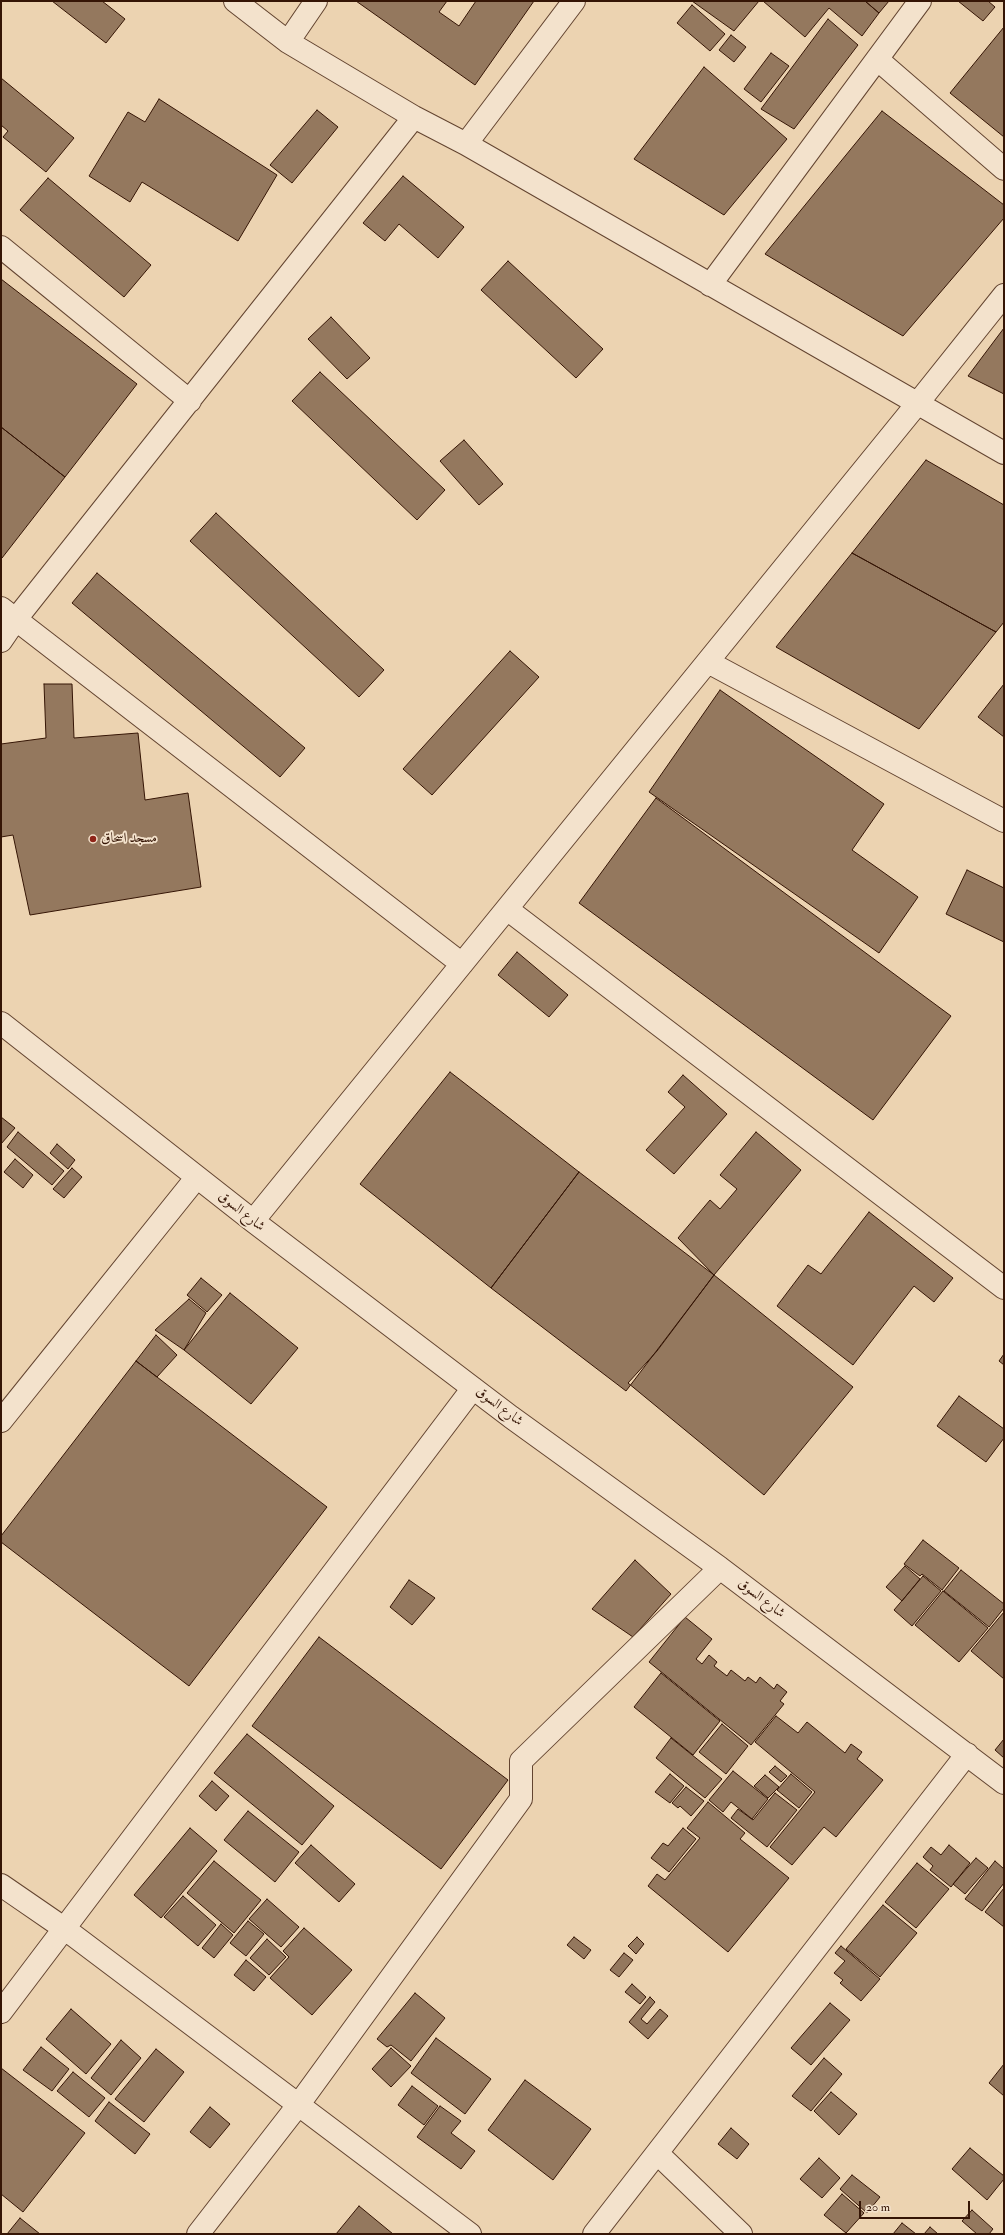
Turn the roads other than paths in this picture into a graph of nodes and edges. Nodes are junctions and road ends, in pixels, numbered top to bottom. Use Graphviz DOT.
graph roads {
  1 [pos="235,1"];
  2 [pos="316,1"];
  3 [pos="574,1"];
  4 [pos="920,1"];
  5 [pos="288,42"];
  6 [pos="877,59"];
  7 [pos="414,117"];
  8 [pos="466,144"];
  9 [pos="1004,169"];
  10 [pos="1,247"];
  11 [pos="710,285"];
  12 [pos="1004,295"];
  13 [pos="190,401"];
  14 [pos="917,404"];
  15 [pos="1004,453"];
  16 [pos="8,613"];
  17 [pos="1,641"];
  18 [pos="708,662"];
  19 [pos="1004,821"];
  20 [pos="507,909"];
  21 [pos="462,964"];
  22 [pos="1,1023"];
  23 [pos="197,1178"];
  24 [pos="253,1222"];
  25 [pos="1004,1288"];
  26 [pos="473,1388"];
  27 [pos="1,1421"];
  28 [pos="720,1568"];
  29 [pos="967,1754"];
  30 [pos="1004,1783"];
  31 [pos="1,1885"];
  32 [pos="66,1929"];
  33 [pos="1,2012"];
  34 [pos="299,2104"];
  35 [pos="657,2153"];
  36 [pos="198,2234"];
  37 [pos="470,2234"];
  38 [pos="594,2234"];
  39 [pos="741,2234"];
  1 -- 5 [label="street"];
  2 -- 5 [label="street"];
  3 -- 8 [label="street"];
  4 -- 6 [label="street"];
  5 -- 7 [label="street"];
  6 -- 9 [label="street"];
  6 -- 11 [label="street"];
  7 -- 8 [label="street"];
  7 -- 13 [label="street"];
  8 -- 11 [label="street"];
  10 -- 13 [label="street"];
  11 -- 14 [label="street"];
  12 -- 14 [label="street"];
  13 -- 16 [label="street"];
  14 -- 15 [label="street"];
  14 -- 18 [label="street"];
  16 -- 17 [label="street"];
  16 -- 21 [label="street"];
  18 -- 19 [label="street"];
  18 -- 20 [label="street"];
  20 -- 21 [label="street"];
  20 -- 25 [label="street"];
  21 -- 24 [label="street"];
  22 -- 23 [label="street, شارع السوق"];
  23 -- 24 [label="street, شارع السوق"];
  23 -- 27 [label="street"];
  24 -- 26 [label="street, شارع السوق"];
  26 -- 28 [label="street, شارع السوق"];
  26 -- 32 [label="street"];
  28 -- 29 [label="street, شارع السوق"];
  28 -- 34 [label="street"];
  29 -- 30 [label="street, شارع السوق"];
  29 -- 35 [label="street"];
  31 -- 32 [label="street"];
  32 -- 33 [label="street"];
  32 -- 34 [label="street"];
  34 -- 36 [label="street"];
  34 -- 37 [label="street"];
  35 -- 38 [label="street"];
  35 -- 39 [label="street"];
}
